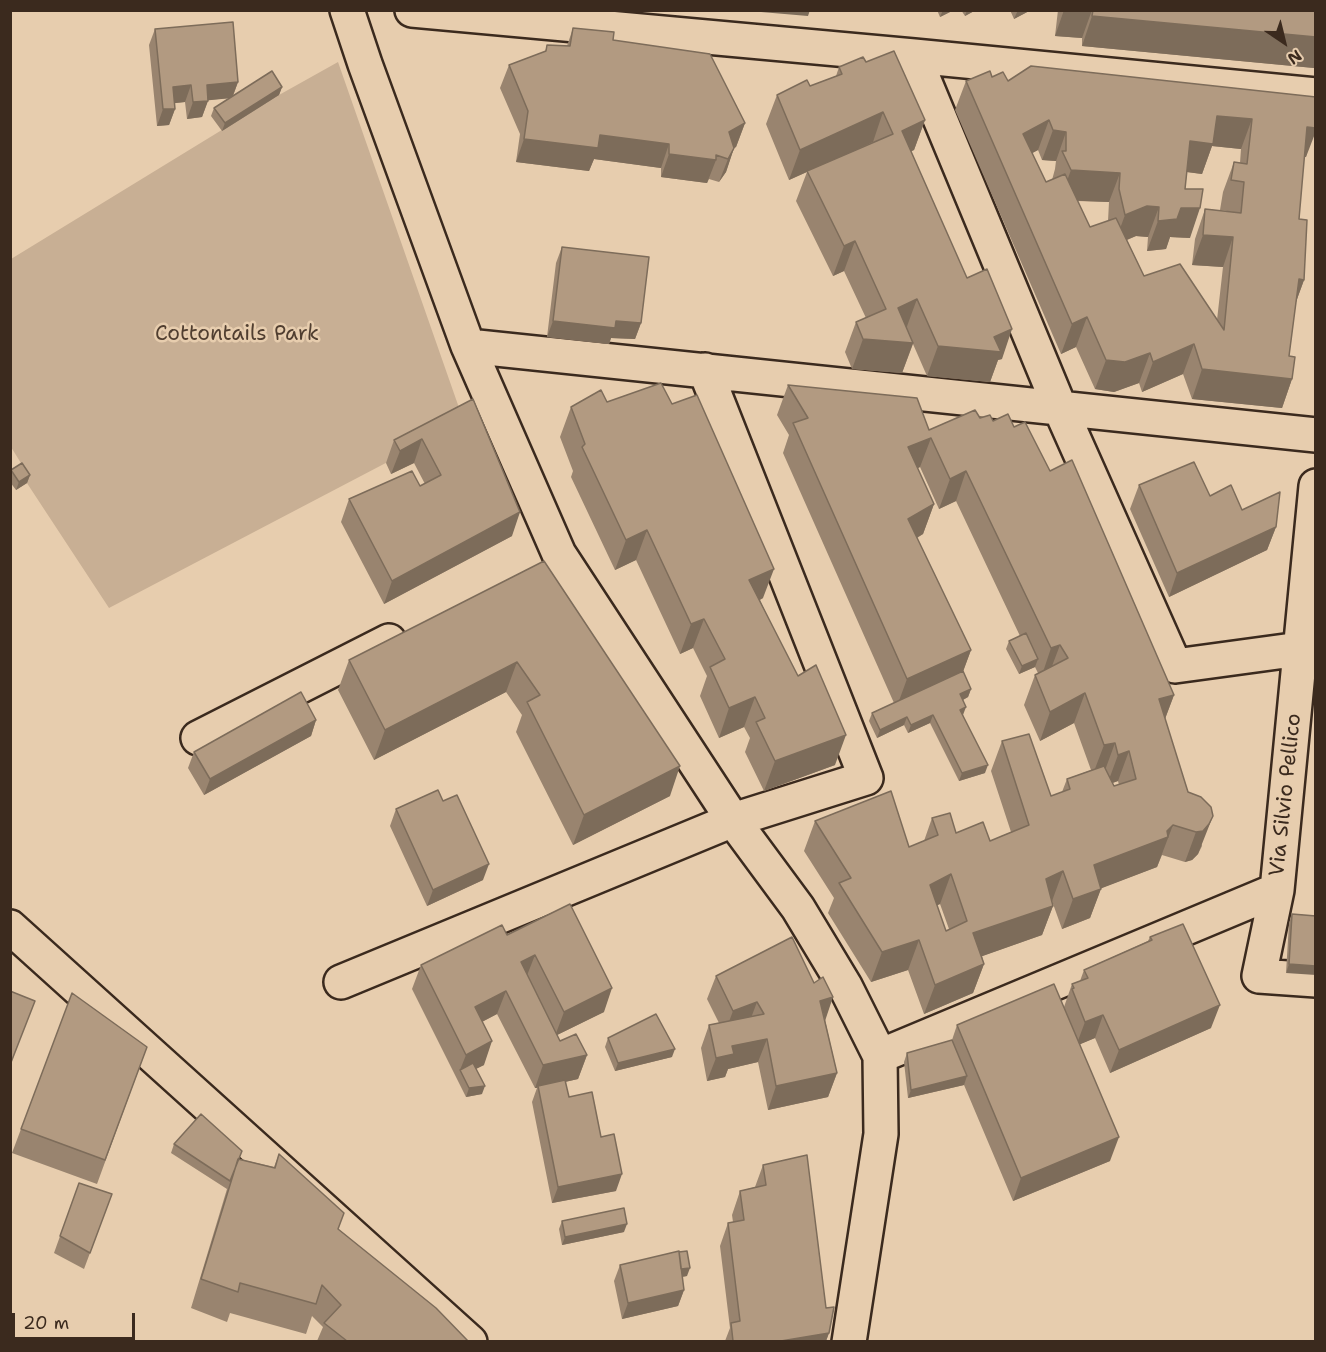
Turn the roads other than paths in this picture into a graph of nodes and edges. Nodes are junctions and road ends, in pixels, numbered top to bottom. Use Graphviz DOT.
graph roads {
  1 [pos="347,10"];
  2 [pos="412,10"];
  3 [pos="914,56"];
  4 [pos="1316,95"];
  5 [pos="468,346"];
  6 [pos="705,370"];
  7 [pos="1060,408"];
  8 [pos="1316,435"];
  9 [pos="1316,486"];
  10 [pos="410,630"];
  11 [pos="1300,649"];
  12 [pos="198,738"];
  13 [pos="733,820"];
  14 [pos="1277,890"];
  15 [pos="10,927"];
  16 [pos="1316,980"];
  17 [pos="341,982"];
  18 [pos="880,1056"];
  19 [pos="470,1341"];
  20 [pos="849,1341"];
  1 -- 5 [label="street"];
  2 -- 3 [label="street"];
  3 -- 4 [label="street"];
  3 -- 7 [label="street"];
  5 -- 6 [label="street"];
  5 -- 13 [label="street"];
  6 -- 7 [label="street"];
  6 -- 13 [label="street"];
  7 -- 8 [label="street"];
  7 -- 11 [label="street"];
  9 -- 11 [label="street, Via Silvio Pellico"];
  10 -- 12 [label="street"];
  11 -- 14 [label="street, Via Silvio Pellico"];
  13 -- 17 [label="street"];
  13 -- 18 [label="street"];
  14 -- 16 [label="street"];
  14 -- 18 [label="street, Via Silvio Pellico"];
  15 -- 19 [label="street"];
  18 -- 20 [label="street"];
}
